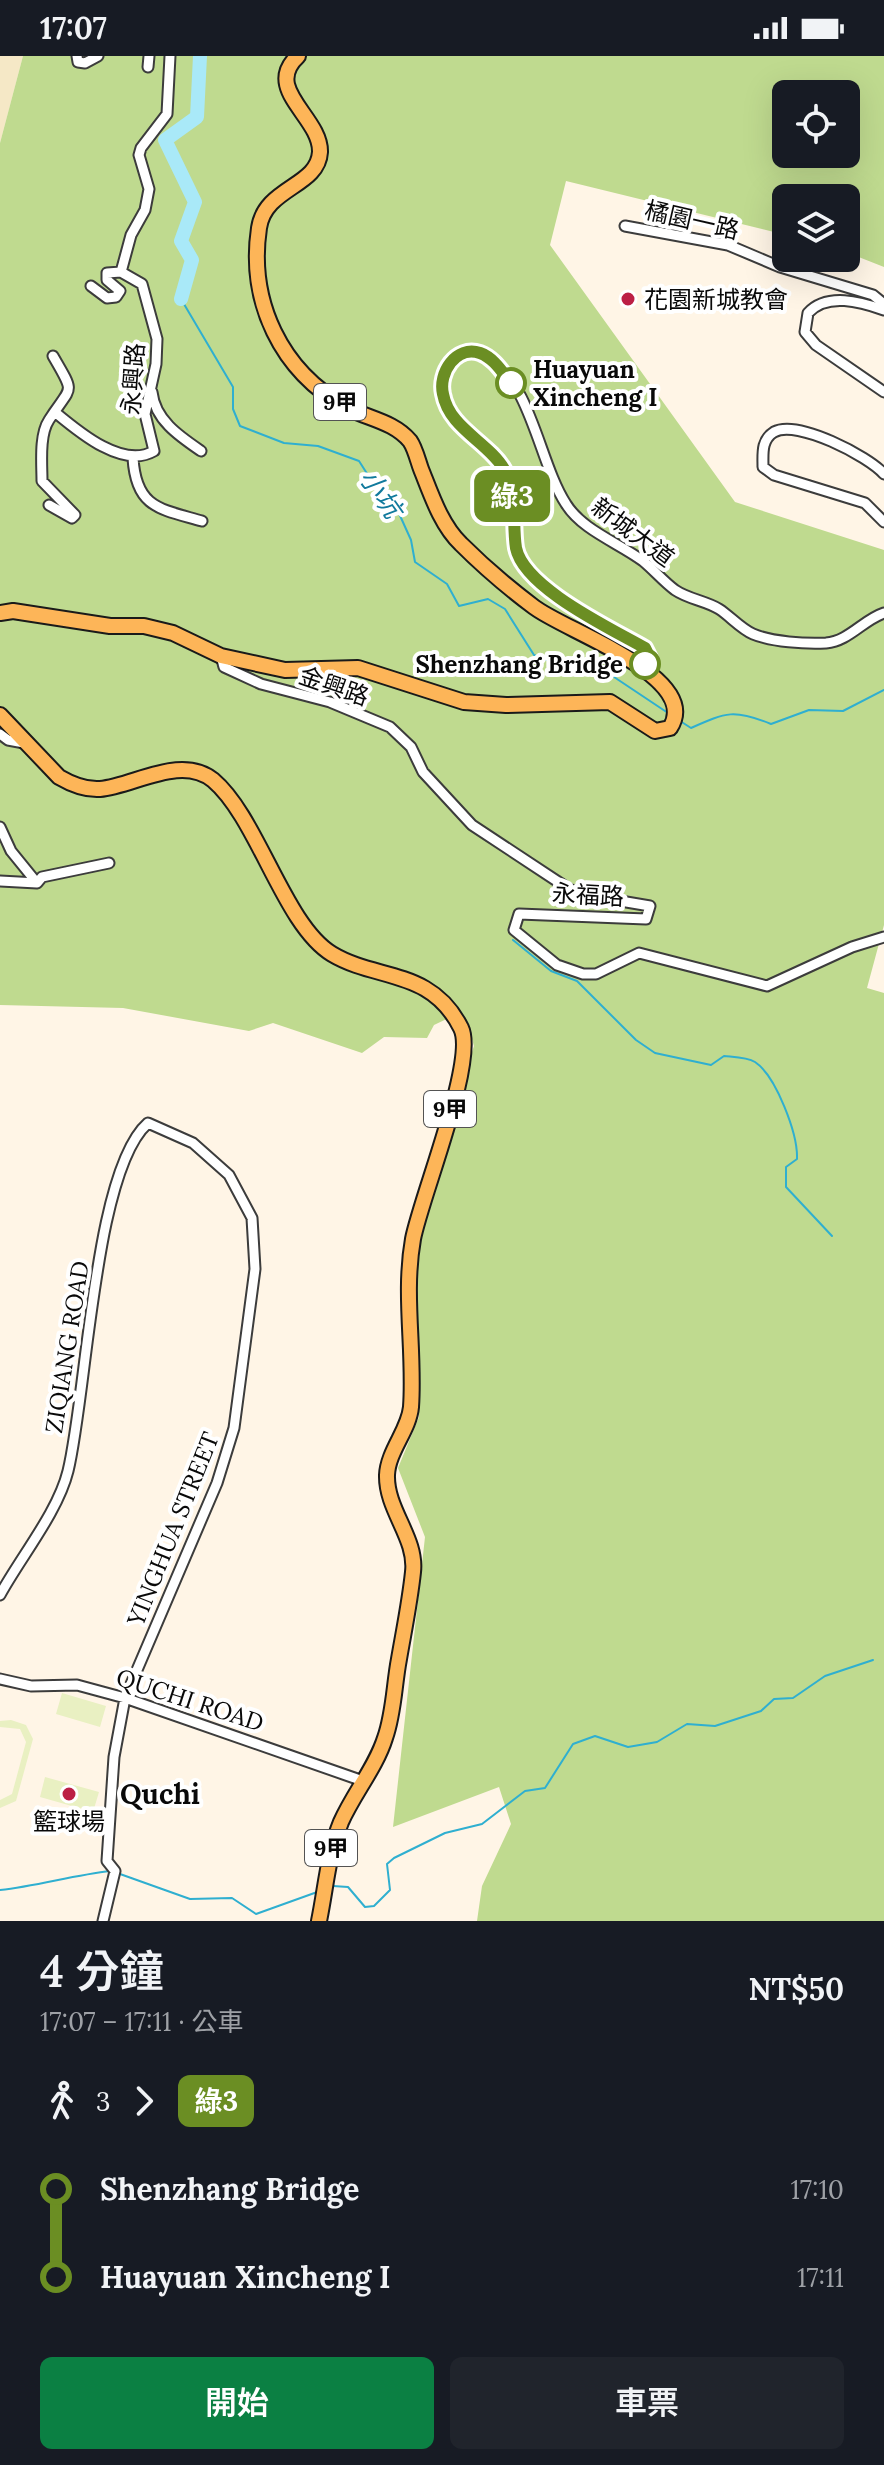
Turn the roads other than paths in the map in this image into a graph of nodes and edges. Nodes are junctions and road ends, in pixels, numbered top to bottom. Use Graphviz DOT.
graph roads {
  1 [pos="77,56"];
  2 [pos="98,56"];
  3 [pos="170,56"];
  4 [pos="298,56"];
  5 [pos="625,226"];
  6 [pos="121,272"];
  7 [pos="91,286"];
  8 [pos="884,307"];
  9 [pos="53,356"];
  10 [pos="151,384"];
  11 [pos="884,392"];
  12 [pos="56,413"];
  13 [pos="201,451"];
  14 [pos="133,458"];
  15 [pos="884,474"];
  16 [pos="49,505"];
  17 [pos="202,521"];
  18 [pos="884,522"];
  19 [pos="0,613"];
  20 [pos="884,613"];
  21 [pos="221,656"];
  22 [pos="643,667"];
  23 [pos="0,715"];
  24 [pos="0,734"];
  25 [pos="24,743"];
  26 [pos="423,772"];
  27 [pos="0,827"];
  28 [pos="109,863"];
  29 [pos="0,881"];
  30 [pos="37,883"];
  31 [pos="884,937"];
  32 [pos="171,1132"];
  33 [pos="0,1595"];
  34 [pos="0,1679"];
  35 [pos="125,1698"];
  36 [pos="363,1781"];
  37 [pos="103,1921"];
  38 [pos="319,1921"];
  1 -- 2 [label="street"];
  3 -- 6 [label="street"];
  4 -- 22 [label="main road, 9甲"];
  5 -- 8 [label="street, 橘園一路"];
  6 -- 7 [label="street"];
  6 -- 10 [label="street, 永興路"];
  8 -- 11 [label="street"];
  9 -- 12 [label="street"];
  10 -- 13 [label="street"];
  10 -- 14 [label="street, 永興路"];
  12 -- 14 [label="street, 永興路"];
  12 -- 16 [label="street"];
  14 -- 17 [label="street"];
  15 -- 18 [label="street"];
  19 -- 21 [label="main road, 9甲"];
  20 -- 22 [label="street, 新城大道"];
  21 -- 22 [label="main road, 9甲"];
  21 -- 26 [label="street, 金興路"];
  23 -- 25 [label="main road, 9甲"];
  24 -- 25 [label="street"];
  25 -- 36 [label="main road, 9甲"];
  26 -- 31 [label="street, 永福路"];
  27 -- 30 [label="street"];
  28 -- 30 [label="street"];
  29 -- 30 [label="street"];
  32 -- 33 [label="street, ZIQIANG ROAD"];
  32 -- 35 [label="street, YINGHUA STREET"];
  34 -- 35 [label="street, QUCHI ROAD"];
  35 -- 36 [label="street, QUCHI ROAD"];
  35 -- 37 [label="street, YINGHUA STREET"];
  36 -- 38 [label="main road, 9甲"];
}
